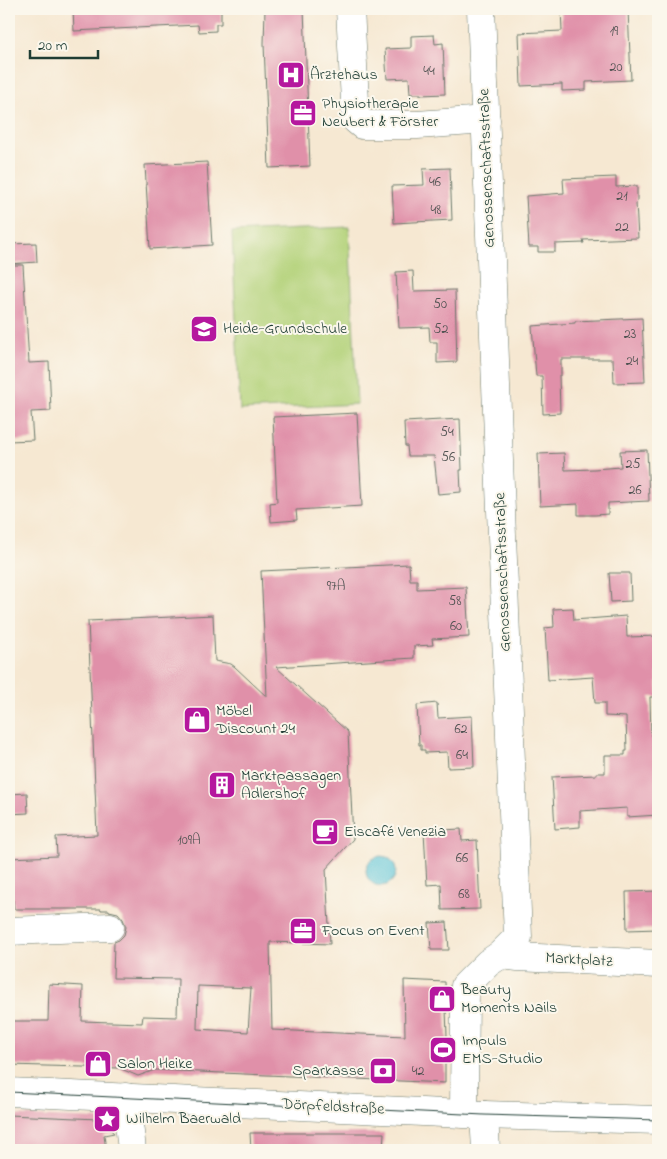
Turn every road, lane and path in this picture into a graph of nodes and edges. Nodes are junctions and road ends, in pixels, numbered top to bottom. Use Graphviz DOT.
graph roads {
  1 [pos="350,9"];
  2 [pos="481,9"];
  3 [pos="486,120"];
  4 [pos="110,927"];
  5 [pos="10,931"];
  6 [pos="500,955"];
  7 [pos="658,964"];
  8 [pos="9,1092"];
  9 [pos="126,1097"];
  10 [pos="474,1114"];
  11 [pos="658,1120"];
  12 [pos="132,1150"];
  13 [pos="486,1150"];
  1 -- 3 [label="street"];
  2 -- 3 [label="street, Genossenschaftsstraße"];
  3 -- 6 [label="street, Genossenschaftsstraße"];
  4 -- 5 [label="street"];
  6 -- 7 [label="street, Marktplatz"];
  6 -- 10 [label="street, Genossenschaftsstraße"];
  8 -- 9 [label="street, Dörpfeldstraße"];
  9 -- 10 [label="street, Dörpfeldstraße"];
  9 -- 12 [label="street"];
  10 -- 11 [label="street, Dörpfeldstraße"];
  10 -- 13 [label="street, Genossenschaftsstraße"];
}
